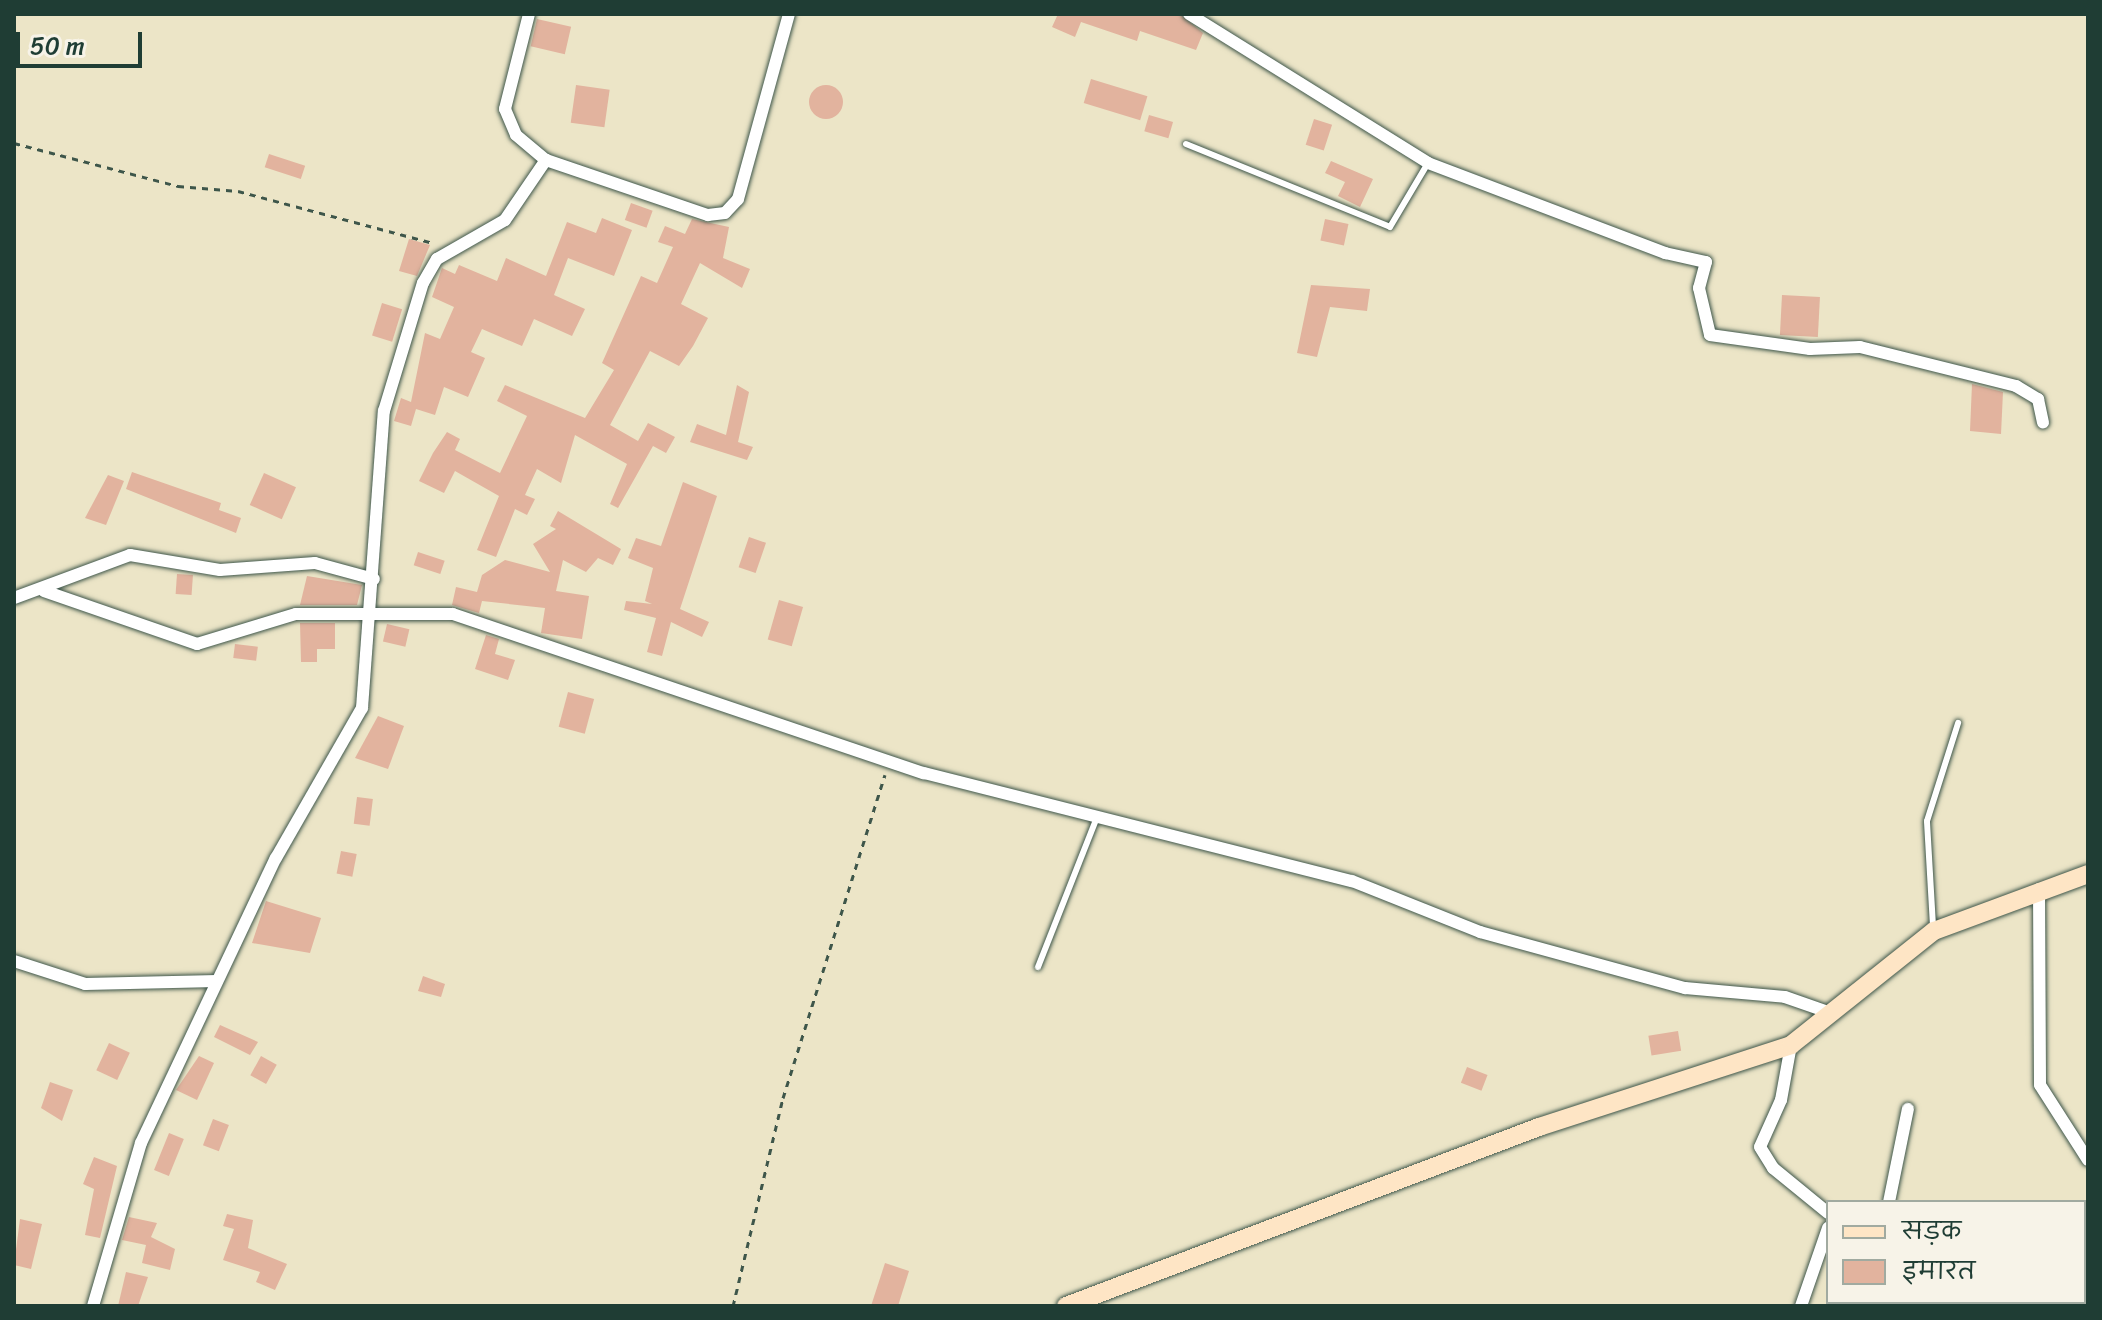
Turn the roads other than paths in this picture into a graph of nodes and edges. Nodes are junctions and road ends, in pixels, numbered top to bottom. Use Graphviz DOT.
graph roads {
  1 [pos="529,14"];
  2 [pos="789,14"];
  3 [pos="1189,14"];
  4 [pos="1186,144"];
  5 [pos="546,160"];
  6 [pos="1428,163"];
  7 [pos="2043,422"];
  8 [pos="374,579"];
  9 [pos="44,591"];
  10 [pos="14,598"];
  11 [pos="371,615"];
  12 [pos="1958,723"];
  13 [pos="1097,817"];
  14 [pos="2088,874"];
  15 [pos="2039,889"];
  16 [pos="1934,931"];
  17 [pos="14,961"];
  18 [pos="1038,967"];
  19 [pos="217,981"];
  20 [pos="1831,1013"];
  21 [pos="1791,1045"];
  22 [pos="1908,1109"];
  23 [pos="2088,1160"];
  24 [pos="1890,1200"];
  25 [pos="1826,1211"];
  26 [pos="1826,1234"];
  27 [pos="93,1306"];
  28 [pos="1066,1306"];
  29 [pos="1801,1306"];
  1 -- 5 [label="street"];
  2 -- 5 [label="street"];
  3 -- 6 [label="street"];
  4 -- 6 [label="lane"];
  5 -- 8 [label="street"];
  6 -- 7 [label="street"];
  8 -- 9 [label="street"];
  8 -- 11 [label="street"];
  9 -- 10 [label="street"];
  9 -- 11 [label="street"];
  11 -- 13 [label="street"];
  11 -- 19 [label="street"];
  12 -- 16 [label="lane"];
  13 -- 18 [label="lane"];
  13 -- 20 [label="street"];
  14 -- 15 [label="main road"];
  15 -- 16 [label="main road"];
  15 -- 23 [label="street"];
  16 -- 20 [label="main road"];
  17 -- 19 [label="street"];
  19 -- 27 [label="street"];
  20 -- 21 [label="main road"];
  21 -- 25 [label="street"];
  21 -- 28 [label="main road"];
  22 -- 24 [label="street"];
  26 -- 29 [label="street"];
}
